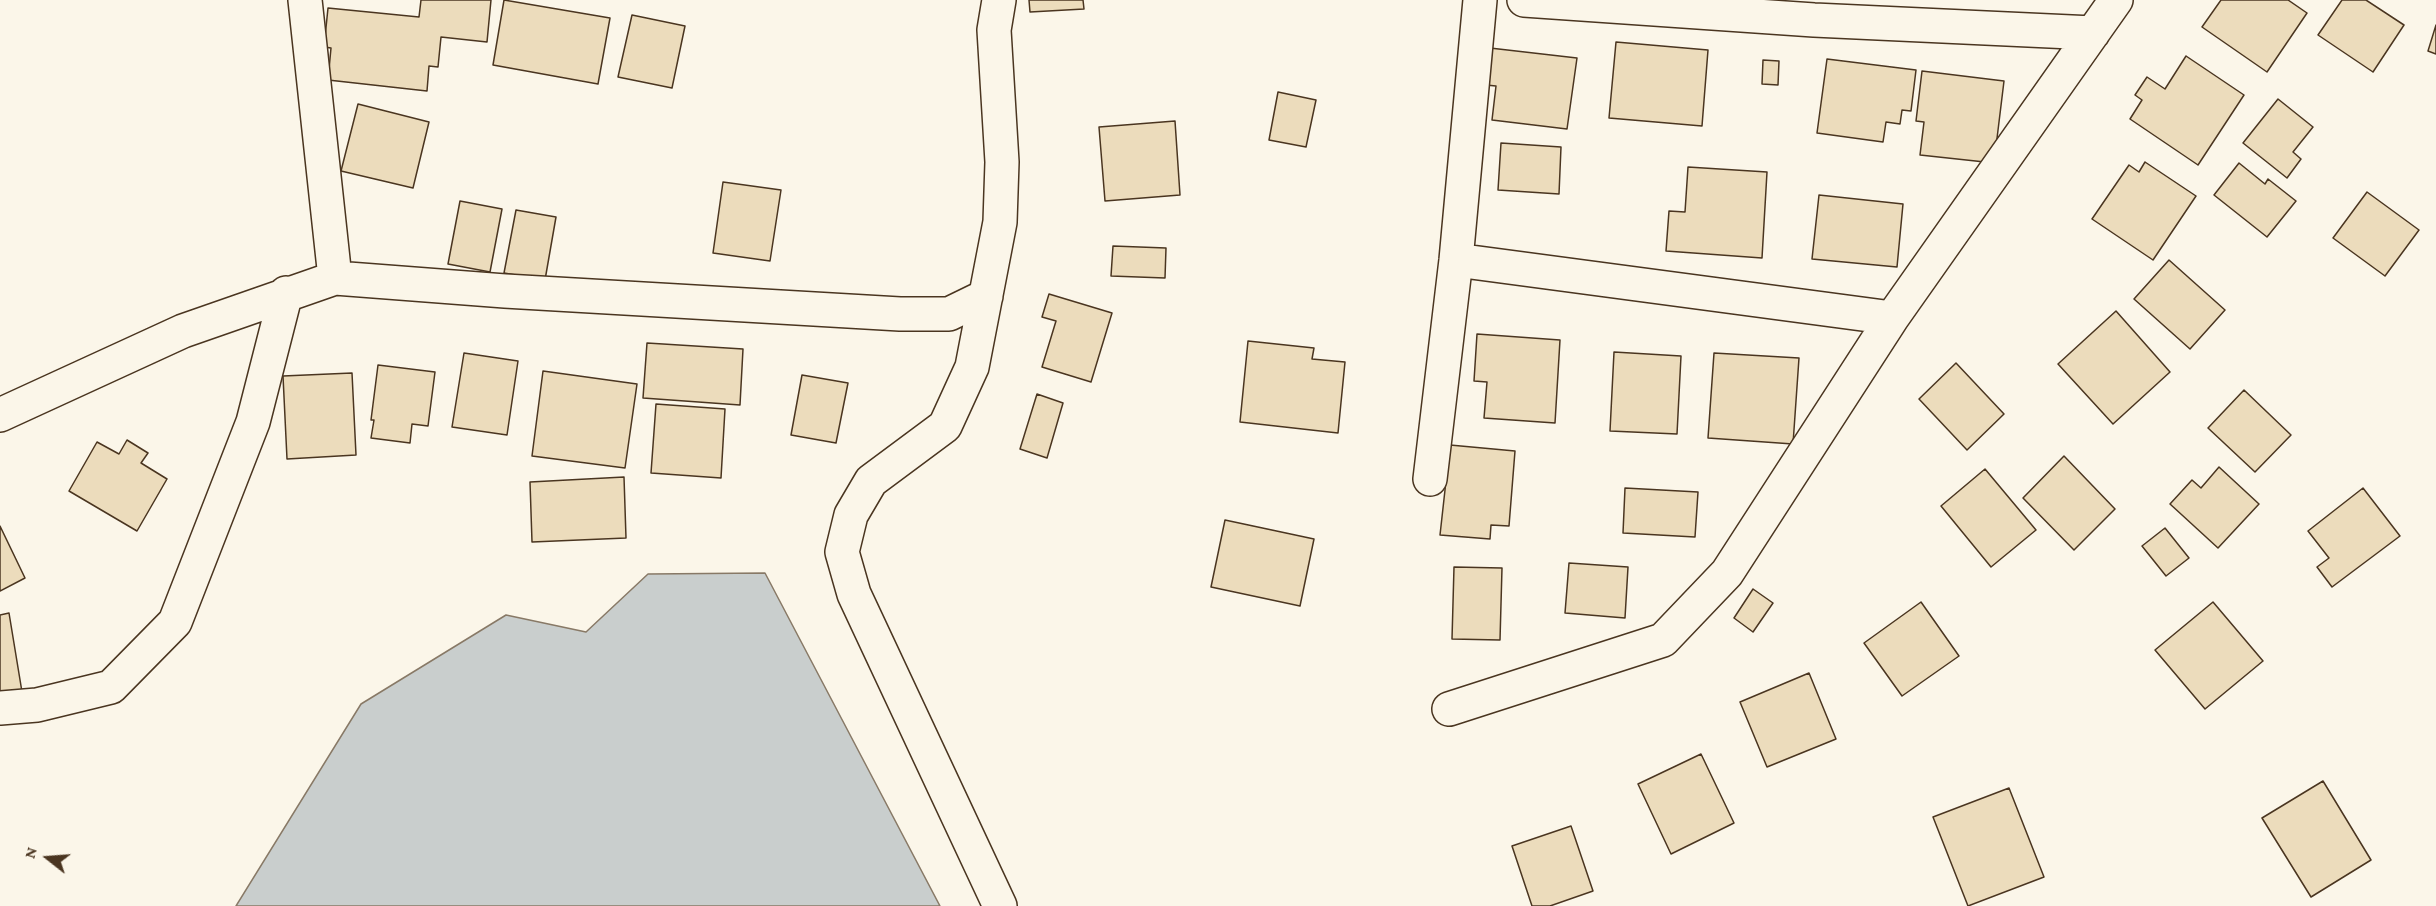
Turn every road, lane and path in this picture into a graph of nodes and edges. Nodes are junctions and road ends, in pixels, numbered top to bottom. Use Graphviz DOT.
graph roads {
  1 [pos="305,0"];
  2 [pos="999,0"];
  3 [pos="1480,0"];
  4 [pos="1524,0"];
  5 [pos="2116,0"];
  6 [pos="1815,10"];
  7 [pos="2093,33"];
  8 [pos="1456,260"];
  9 [pos="335,278"];
  10 [pos="286,293"];
  11 [pos="986,296"];
  12 [pos="1892,318"];
  13 [pos="0,415"];
  14 [pos="1430,479"];
  15 [pos="0,708"];
  16 [pos="1449,709"];
  17 [pos="1000,906"];
  1 -- 9 [label="street"];
  2 -- 11 [label="street"];
  3 -- 8 [label="street"];
  4 -- 6 [label="street"];
  5 -- 7 [label="street"];
  6 -- 7 [label="street"];
  7 -- 12 [label="street"];
  8 -- 12 [label="street"];
  8 -- 14 [label="street"];
  9 -- 10 [label="street"];
  9 -- 11 [label="street"];
  10 -- 13 [label="street"];
  10 -- 15 [label="street"];
  11 -- 17 [label="street"];
  12 -- 16 [label="street"];
}
